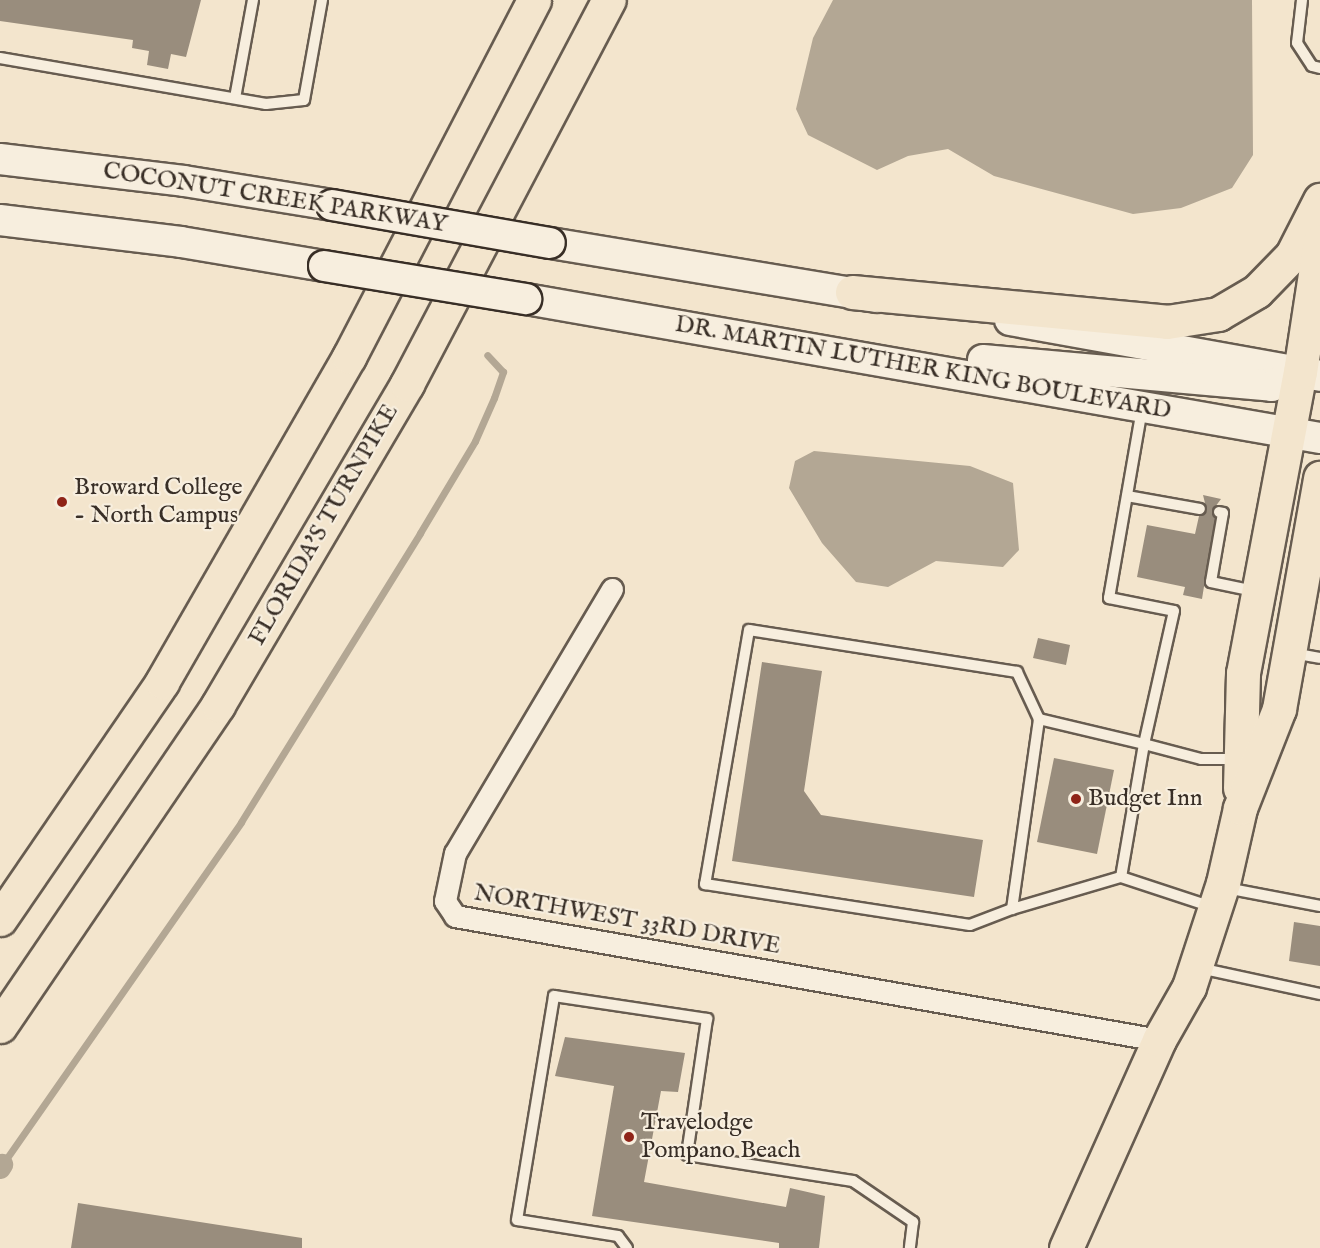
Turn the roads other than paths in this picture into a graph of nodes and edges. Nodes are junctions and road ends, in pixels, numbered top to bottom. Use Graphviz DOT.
graph roads {
  1 [pos="253,0"];
  2 [pos="322,0"];
  3 [pos="534,0"];
  4 [pos="609,0"];
  5 [pos="1302,0"];
  6 [pos="0,58"];
  7 [pos="1320,68"];
  8 [pos="235,98"];
  9 [pos="0,159"];
  10 [pos="1320,200"];
  11 [pos="0,220"];
  12 [pos="1320,242"];
  13 [pos="852,292"];
  14 [pos="909,365"];
  15 [pos="1310,374"];
  16 [pos="1143,405"];
  17 [pos="1287,430"];
  18 [pos="1320,438"];
  19 [pos="1320,478"];
  20 [pos="1127,496"];
  21 [pos="1200,509"];
  22 [pos="1219,512"];
  23 [pos="612,589"];
  24 [pos="1257,592"];
  25 [pos="1305,655"];
  26 [pos="1039,719"];
  27 [pos="1144,744"];
  28 [pos="1241,759"];
  29 [pos="1240,808"];
  30 [pos="1121,877"];
  31 [pos="1218,898"];
  32 [pos="1320,906"];
  33 [pos="1012,909"];
  34 [pos="0,919"];
  35 [pos="1196,967"];
  36 [pos="1320,994"];
  37 [pos="0,1026"];
  38 [pos="1159,1040"];
  39 [pos="627,1248"];
  40 [pos="910,1248"];
  41 [pos="1066,1248"];
  1 -- 8 [label="lane"];
  2 -- 8 [label="lane"];
  3 -- 34 [label="main road"];
  4 -- 37 [label="main road, FLORIDA'S TURNPIKE"];
  5 -- 7 [label="lane"];
  6 -- 8 [label="lane"];
  9 -- 13 [label="main road, COCONUT CREEK PARKWAY, bridge"];
  10 -- 13 [label="main road"];
  11 -- 14 [label="main road, DR. MARTIN LUTHER KING BOULEVARD, bridge"];
  12 -- 15 [label="main road"];
  13 -- 15 [label="main road"];
  14 -- 15 [label="main road"];
  14 -- 16 [label="main road, DR. MARTIN LUTHER KING BOULEVARD"];
  15 -- 17 [label="main road"];
  16 -- 17 [label="main road, DR. MARTIN LUTHER KING BOULEVARD"];
  16 -- 20 [label="lane"];
  17 -- 18 [label="main road, DR. MARTIN LUTHER KING BOULEVARD"];
  17 -- 24 [label="main road"];
  19 -- 25 [label="main road"];
  20 -- 21 [label="lane"];
  20 -- 27 [label="lane"];
  22 -- 24 [label="lane"];
  23 -- 38 [label="street, NORTHWEST 33RD DRIVE"];
  24 -- 28 [label="main road"];
  25 -- 29 [label="main road"];
  26 -- 27 [label="lane"];
  26 -- 33 [label="lane"];
  26 -- 33 [label="lane"];
  27 -- 28 [label="lane"];
  27 -- 30 [label="lane"];
  28 -- 29 [label="main road"];
  29 -- 31 [label="main road"];
  30 -- 31 [label="lane"];
  30 -- 33 [label="lane"];
  31 -- 32 [label="lane"];
  31 -- 35 [label="main road"];
  35 -- 36 [label="lane"];
  35 -- 38 [label="main road"];
  38 -- 41 [label="main road"];
  39 -- 40 [label="lane"];
}
